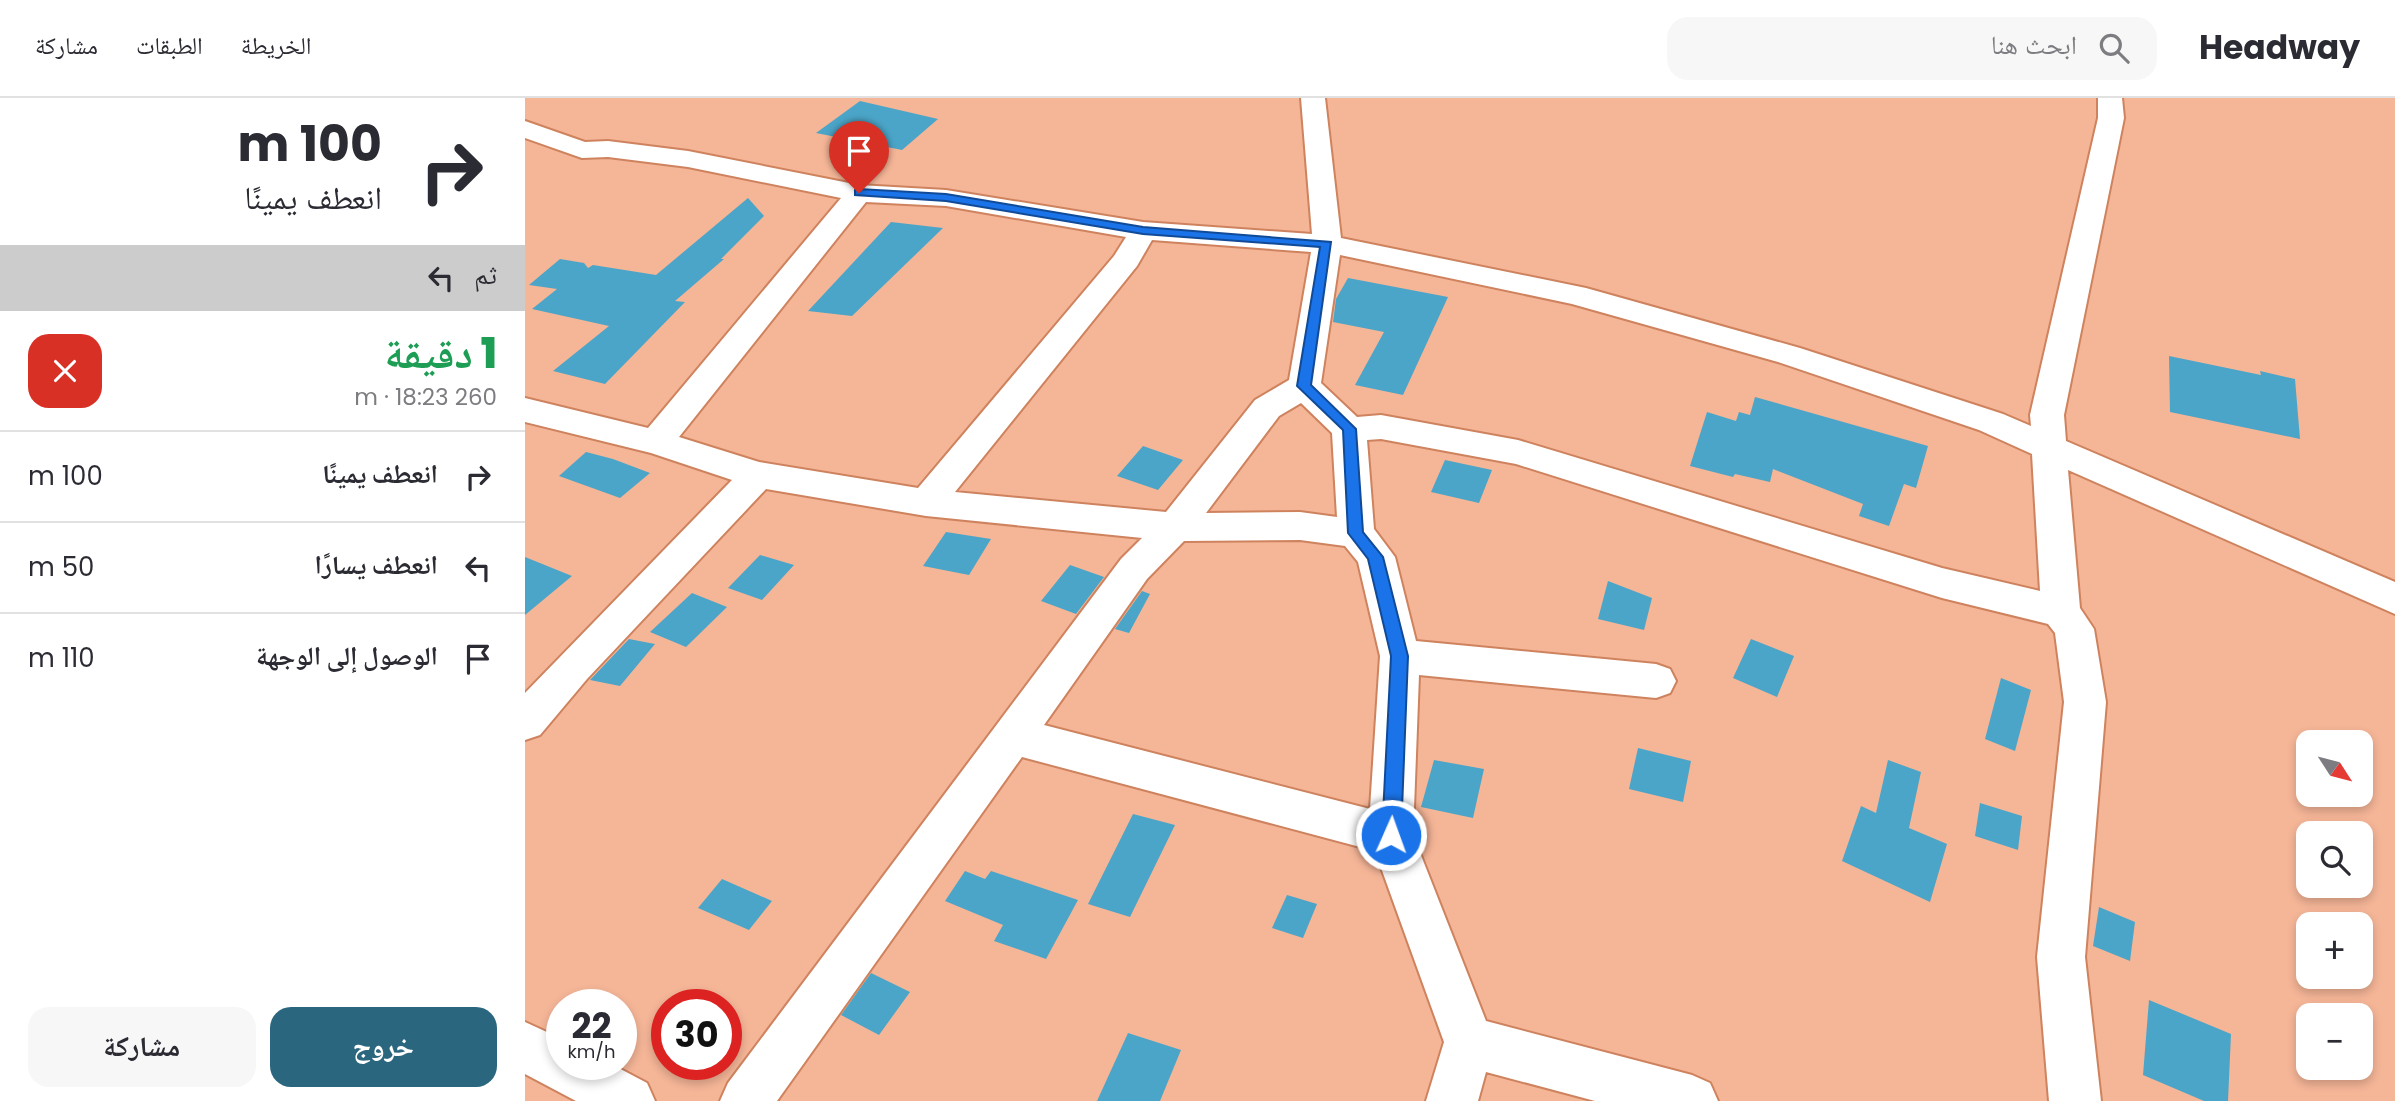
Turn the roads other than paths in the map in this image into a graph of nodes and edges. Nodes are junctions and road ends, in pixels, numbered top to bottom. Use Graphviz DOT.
graph roads {
  1 [pos="1313,98"];
  2 [pos="2110,98"];
  3 [pos="525,129"];
  4 [pos="859,193"];
  5 [pos="1143,231"];
  6 [pos="1327,244"];
  7 [pos="1304,386"];
  8 [pos="525,410"];
  9 [pos="1349,429"];
  10 [pos="656,442"];
  11 [pos="2050,448"];
  12 [pos="758,475"];
  13 [pos="926,503"];
  14 [pos="1175,527"];
  15 [pos="1356,533"];
  16 [pos="2395,599"];
  17 [pos="2061,612"];
  18 [pos="1399,656"];
  19 [pos="1656,681"];
  20 [pos="525,723"];
  21 [pos="1014,736"];
  22 [pos="1391,835"];
  23 [pos="1469,1042"];
  24 [pos="525,1047"];
  25 [pos="629,1101"];
  26 [pos="746,1101"];
  27 [pos="1452,1101"];
  28 [pos="1692,1101"];
  29 [pos="2075,1101"];
  1 -- 6 [label="street"];
  2 -- 11 [label="street"];
  3 -- 4 [label="street"];
  4 -- 5 [label="street"];
  4 -- 10 [label="street"];
  5 -- 6 [label="street"];
  5 -- 13 [label="street"];
  6 -- 7 [label="street"];
  6 -- 11 [label="street"];
  7 -- 9 [label="street"];
  7 -- 14 [label="street"];
  8 -- 10 [label="street"];
  9 -- 15 [label="street"];
  9 -- 17 [label="street"];
  10 -- 12 [label="street"];
  11 -- 16 [label="street"];
  11 -- 17 [label="street"];
  12 -- 13 [label="street"];
  12 -- 20 [label="street"];
  13 -- 14 [label="street"];
  14 -- 15 [label="street"];
  14 -- 21 [label="street"];
  15 -- 18 [label="street"];
  17 -- 29 [label="street"];
  18 -- 19 [label="street"];
  18 -- 22 [label="street"];
  21 -- 22 [label="street"];
  21 -- 26 [label="street"];
  22 -- 23 [label="street"];
  23 -- 27 [label="street"];
  23 -- 28 [label="street"];
  24 -- 25 [label="street"];
}
